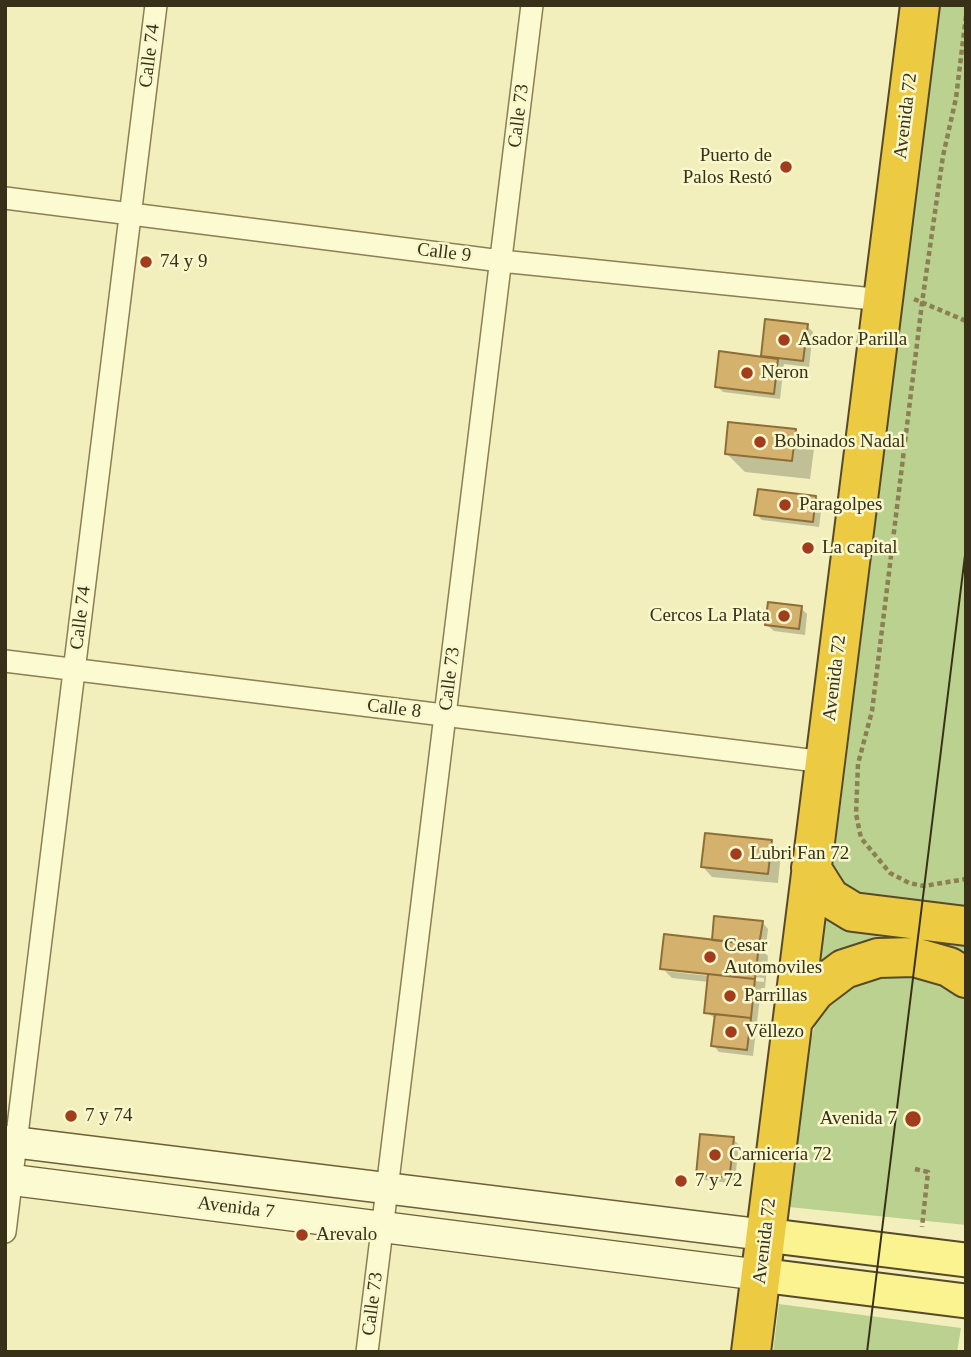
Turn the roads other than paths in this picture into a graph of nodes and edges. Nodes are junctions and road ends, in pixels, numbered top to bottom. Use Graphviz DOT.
graph roads {
  1 [pos="156,5"];
  2 [pos="533,5"];
  3 [pos="920,5"];
  4 [pos="5,198"];
  5 [pos="131,214"];
  6 [pos="501,261"];
  7 [pos="884,292"];
  8 [pos="5,661"];
  9 [pos="74,669"];
  10 [pos="445,716"];
  11 [pos="825,762"];
  12 [pos="811,868"];
  13 [pos="966,926"];
  14 [pos="966,978"];
  15 [pos="793,1020"];
  16 [pos="11,1141"];
  17 [pos="8,1180"];
  18 [pos="387,1188"];
  19 [pos="383,1226"];
  20 [pos="5,1232"];
  21 [pos="765,1235"];
  22 [pos="966,1260"];
  23 [pos="760,1275"];
  24 [pos="966,1301"];
  25 [pos="367,1352"];
  26 [pos="751,1352"];
  1 -- 5 [label="street, Calle 74"];
  2 -- 6 [label="street, Calle 73"];
  3 -- 7 [label="highway, Avenida 72"];
  4 -- 5 [label="street, Calle 9"];
  5 -- 6 [label="street, Calle 9"];
  5 -- 9 [label="street, Calle 74"];
  6 -- 7 [label="street, Calle 9"];
  6 -- 10 [label="street, Calle 73"];
  7 -- 11 [label="highway, Avenida 72"];
  8 -- 9 [label="street, Calle 8"];
  9 -- 10 [label="street, Calle 8"];
  9 -- 16 [label="street, Calle 74"];
  10 -- 11 [label="street, Calle 8"];
  10 -- 18 [label="street, Calle 73"];
  11 -- 12 [label="highway, Avenida 72"];
  12 -- 13 [label="highway"];
  12 -- 15 [label="highway, Avenida 72"];
  14 -- 15 [label="highway"];
  15 -- 21 [label="highway, Avenida 72"];
  16 -- 17 [label="street, Calle 74"];
  16 -- 18 [label="main road, Avenida 7"];
  17 -- 19 [label="main road, Avenida 7"];
  17 -- 20 [label="street, Calle 74"];
  18 -- 19 [label="street, Calle 73"];
  18 -- 21 [label="main road, Avenida 7"];
  19 -- 23 [label="main road, Avenida 7"];
  19 -- 25 [label="street, Calle 73"];
  21 -- 22 [label="main road, Avenida 7"];
  21 -- 23 [label="highway, Avenida 72"];
  23 -- 24 [label="main road, Avenida 7"];
  23 -- 26 [label="highway, Avenida 72"];
}
